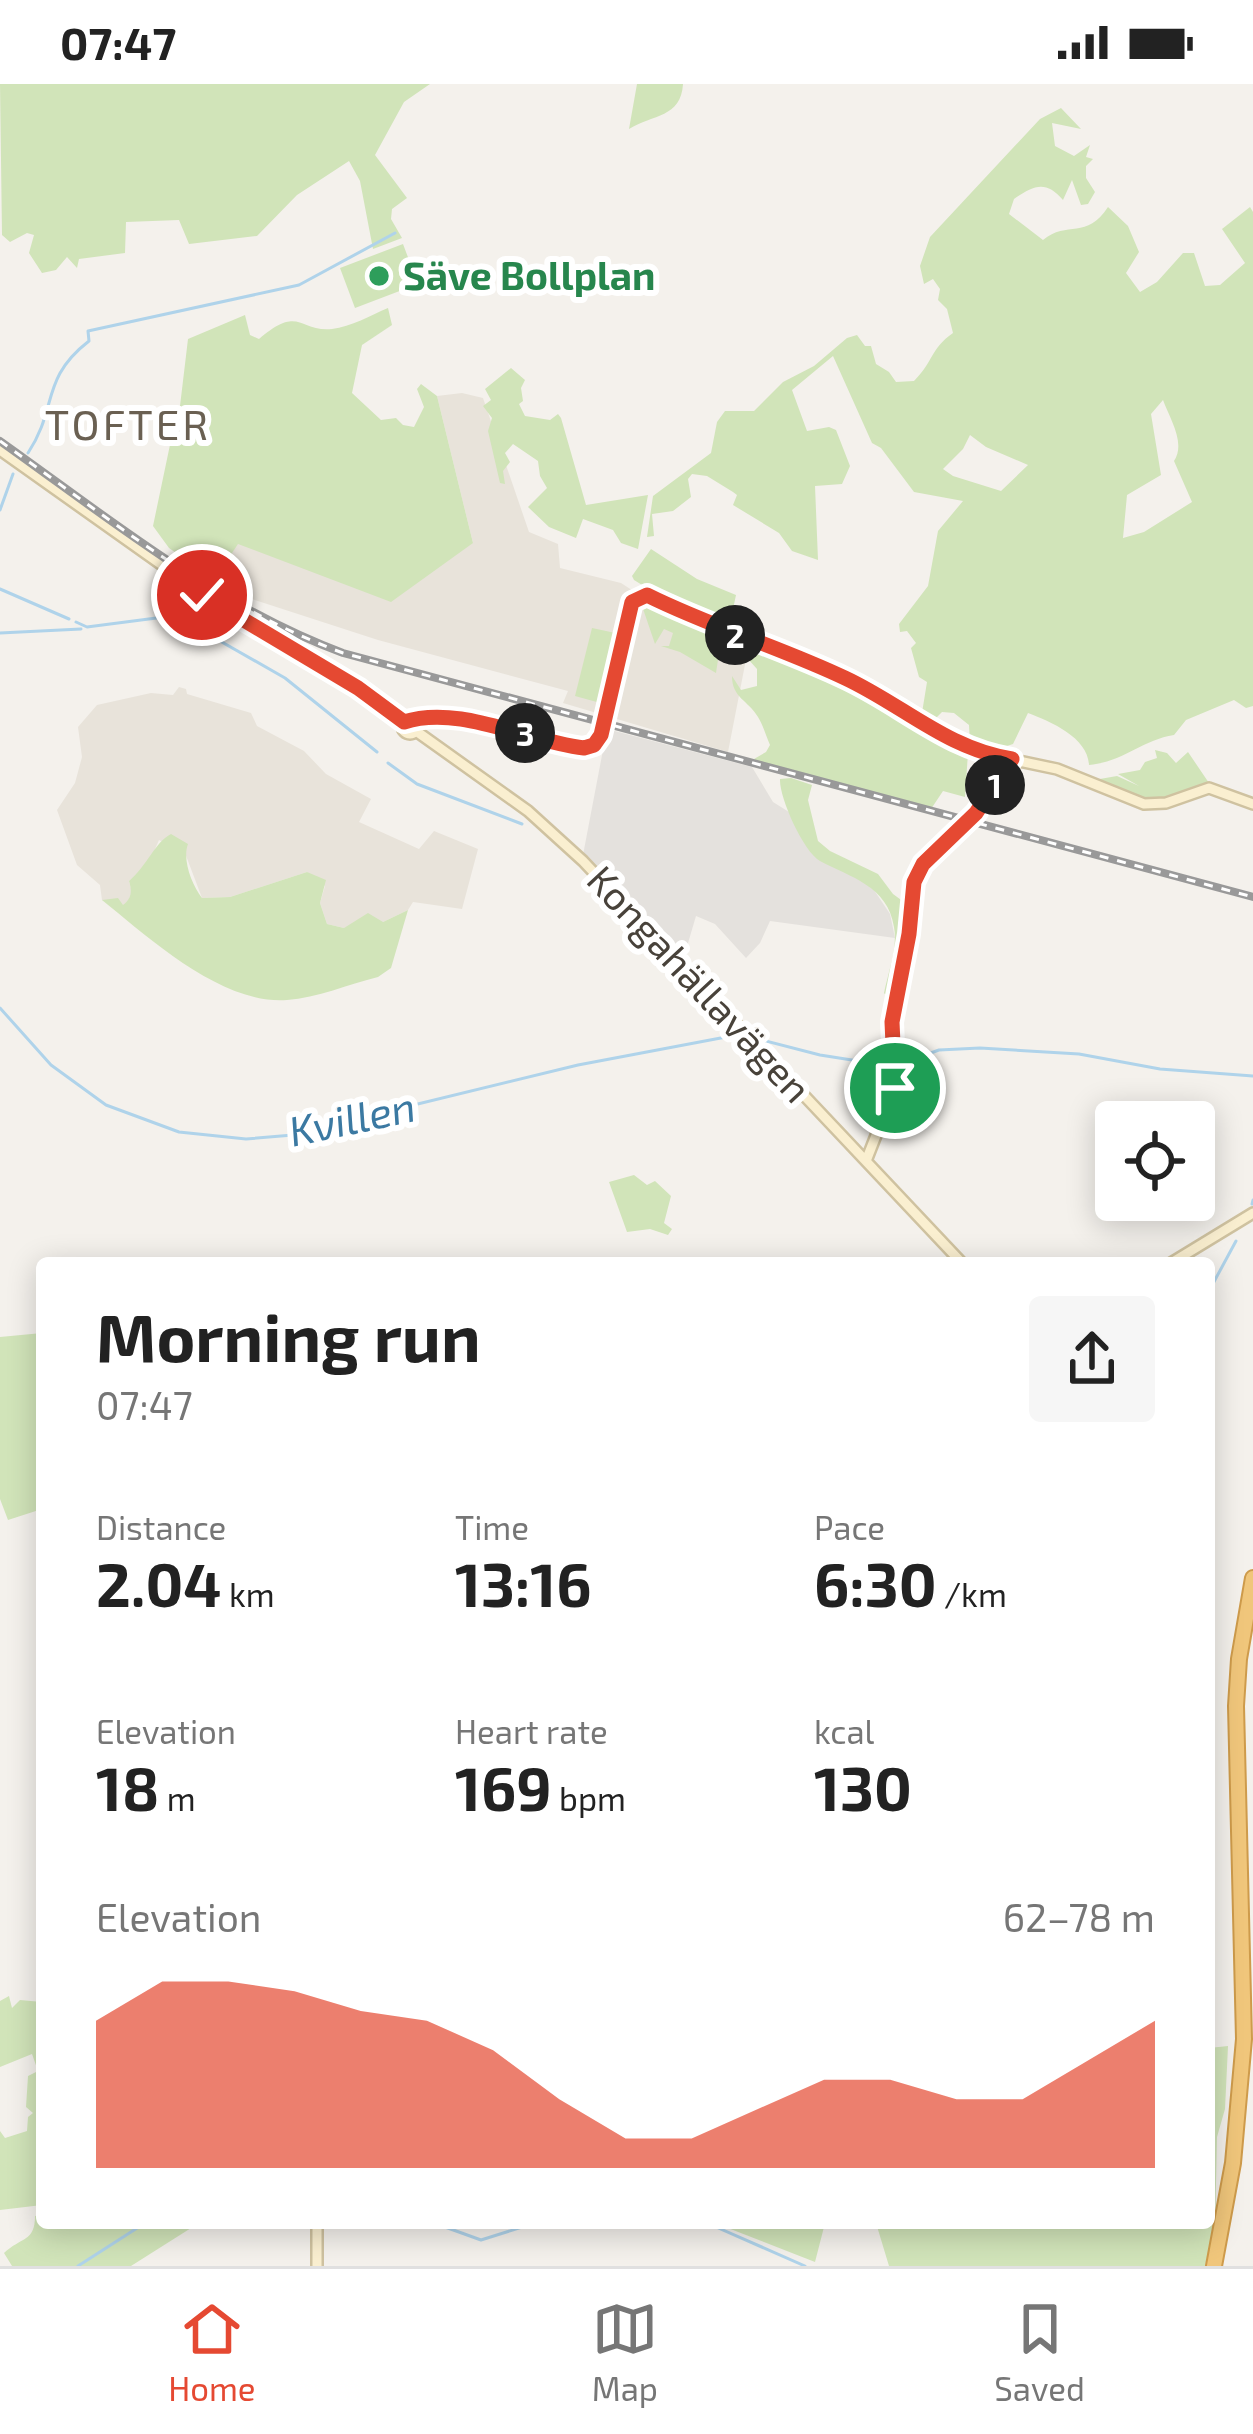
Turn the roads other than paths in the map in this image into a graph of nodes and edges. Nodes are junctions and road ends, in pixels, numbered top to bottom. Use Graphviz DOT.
graph roads {
  1 [pos="0,450"];
  2 [pos="411,724"];
  3 [pos="1012,759"];
  4 [pos="1253,804"];
  5 [pos="866,1161"];
  6 [pos="1253,1213"];
  7 [pos="959,1257"];
  8 [pos="1181,1257"];
  9 [pos="1253,1578"];
  10 [pos="317,2229"];
  11 [pos="317,2266"];
  12 [pos="1214,2266"];
  1 -- 2 [label="street, Kongahällavägen"];
  2 -- 3 [label="street"];
  2 -- 5 [label="street, Kongahällavägen"];
  3 -- 4 [label="street"];
  3 -- 5 [label="street"];
  5 -- 7 [label="street, Kongahällavägen"];
  6 -- 8 [label="street"];
  9 -- 12 [label="highway"];
  10 -- 11 [label="street"];
}
